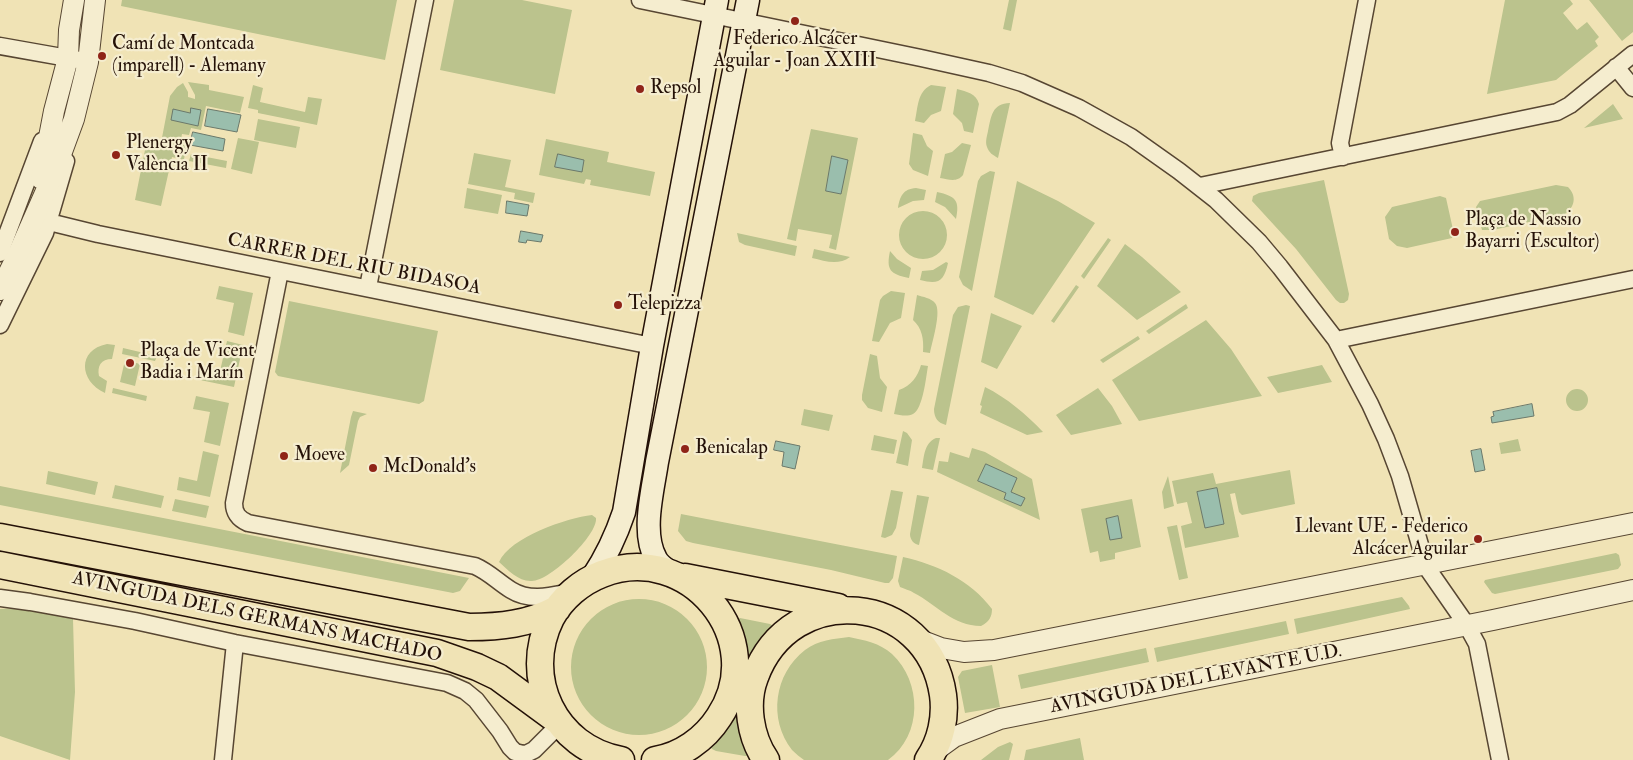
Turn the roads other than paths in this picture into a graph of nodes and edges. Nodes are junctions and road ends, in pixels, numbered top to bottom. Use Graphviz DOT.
graph roads {
  1 [pos="74,0"];
  2 [pos="95,0"];
  3 [pos="425,0"];
  4 [pos="640,0"];
  5 [pos="748,0"];
  6 [pos="1367,0"];
  7 [pos="715,8"];
  8 [pos="744,22"];
  9 [pos="0,46"];
  10 [pos="1633,54"];
  11 [pos="68,58"];
  12 [pos="88,62"];
  13 [pos="1616,67"];
  14 [pos="1633,88"];
  15 [pos="1343,157"];
  16 [pos="1200,186"];
  17 [pos="33,217"];
  18 [pos="0,219"];
  19 [pos="0,253"];
  20 [pos="280,271"];
  21 [pos="1633,279"];
  22 [pos="368,287"];
  23 [pos="0,290"];
  24 [pos="0,325"];
  25 [pos="1336,340"];
  26 [pos="652,346"];
  27 [pos="1633,523"];
  28 [pos="0,537"];
  29 [pos="0,565"];
  30 [pos="1424,565"];
  31 [pos="673,574"];
  32 [pos="1633,590"];
  33 [pos="573,593"];
  34 [pos="0,598"];
  35 [pos="852,610"];
  36 [pos="1466,624"];
  37 [pos="915,638"];
  38 [pos="235,643"];
  39 [pos="559,722"];
  40 [pos="930,757"];
  41 [pos="618,759"];
  42 [pos="223,760"];
  43 [pos="655,760"];
  44 [pos="766,760"];
  45 [pos="1500,760"];
  1 -- 11 [label="street"];
  2 -- 12 [label="street"];
  3 -- 22 [label="street"];
  4 -- 7 [label="street"];
  5 -- 8 [label="main road"];
  6 -- 15 [label="street"];
  7 -- 8 [label="street"];
  7 -- 26 [label="main road"];
  8 -- 16 [label="street"];
  8 -- 31 [label="main road"];
  9 -- 11 [label="street"];
  10 -- 13 [label="street"];
  11 -- 12 [label="street"];
  11 -- 17 [label="street"];
  12 -- 17 [label="street"];
  13 -- 14 [label="street"];
  13 -- 15 [label="street"];
  15 -- 16 [label="street"];
  16 -- 25 [label="street"];
  17 -- 18 [label="street"];
  17 -- 19 [label="street"];
  17 -- 20 [label="street, CARRER DEL RIU BIDASOA"];
  17 -- 23 [label="street"];
  17 -- 24 [label="street"];
  20 -- 22 [label="street, CARRER DEL RIU BIDASOA"];
  20 -- 33 [label="street"];
  21 -- 25 [label="street"];
  22 -- 26 [label="street, CARRER DEL RIU BIDASOA"];
  25 -- 30 [label="street"];
  26 -- 33 [label="main road"];
  27 -- 30 [label="street"];
  28 -- 33 [label="main road, AVINGUDA DELS GERMANS MACHADO"];
  29 -- 39 [label="main road, AVINGUDA DELS GERMANS MACHADO"];
  30 -- 36 [label="street"];
  30 -- 37 [label="street"];
  31 -- 33 [label="main road, AVINGUDA DELS GERMANS MACHADO"];
  31 -- 35 [label="main road"];
  31 -- 43 [label="main road"];
  32 -- 36 [label="street, AVINGUDA DEL LEVANTE U.D."];
  33 -- 39 [label="main road"];
  34 -- 38 [label="street"];
  35 -- 37 [label="main road"];
  35 -- 44 [label="main road"];
  36 -- 40 [label="street, AVINGUDA DEL LEVANTE U.D."];
  36 -- 45 [label="street"];
  37 -- 40 [label="main road"];
  38 -- 39 [label="street"];
  38 -- 42 [label="street"];
  39 -- 41 [label="main road"];
}
